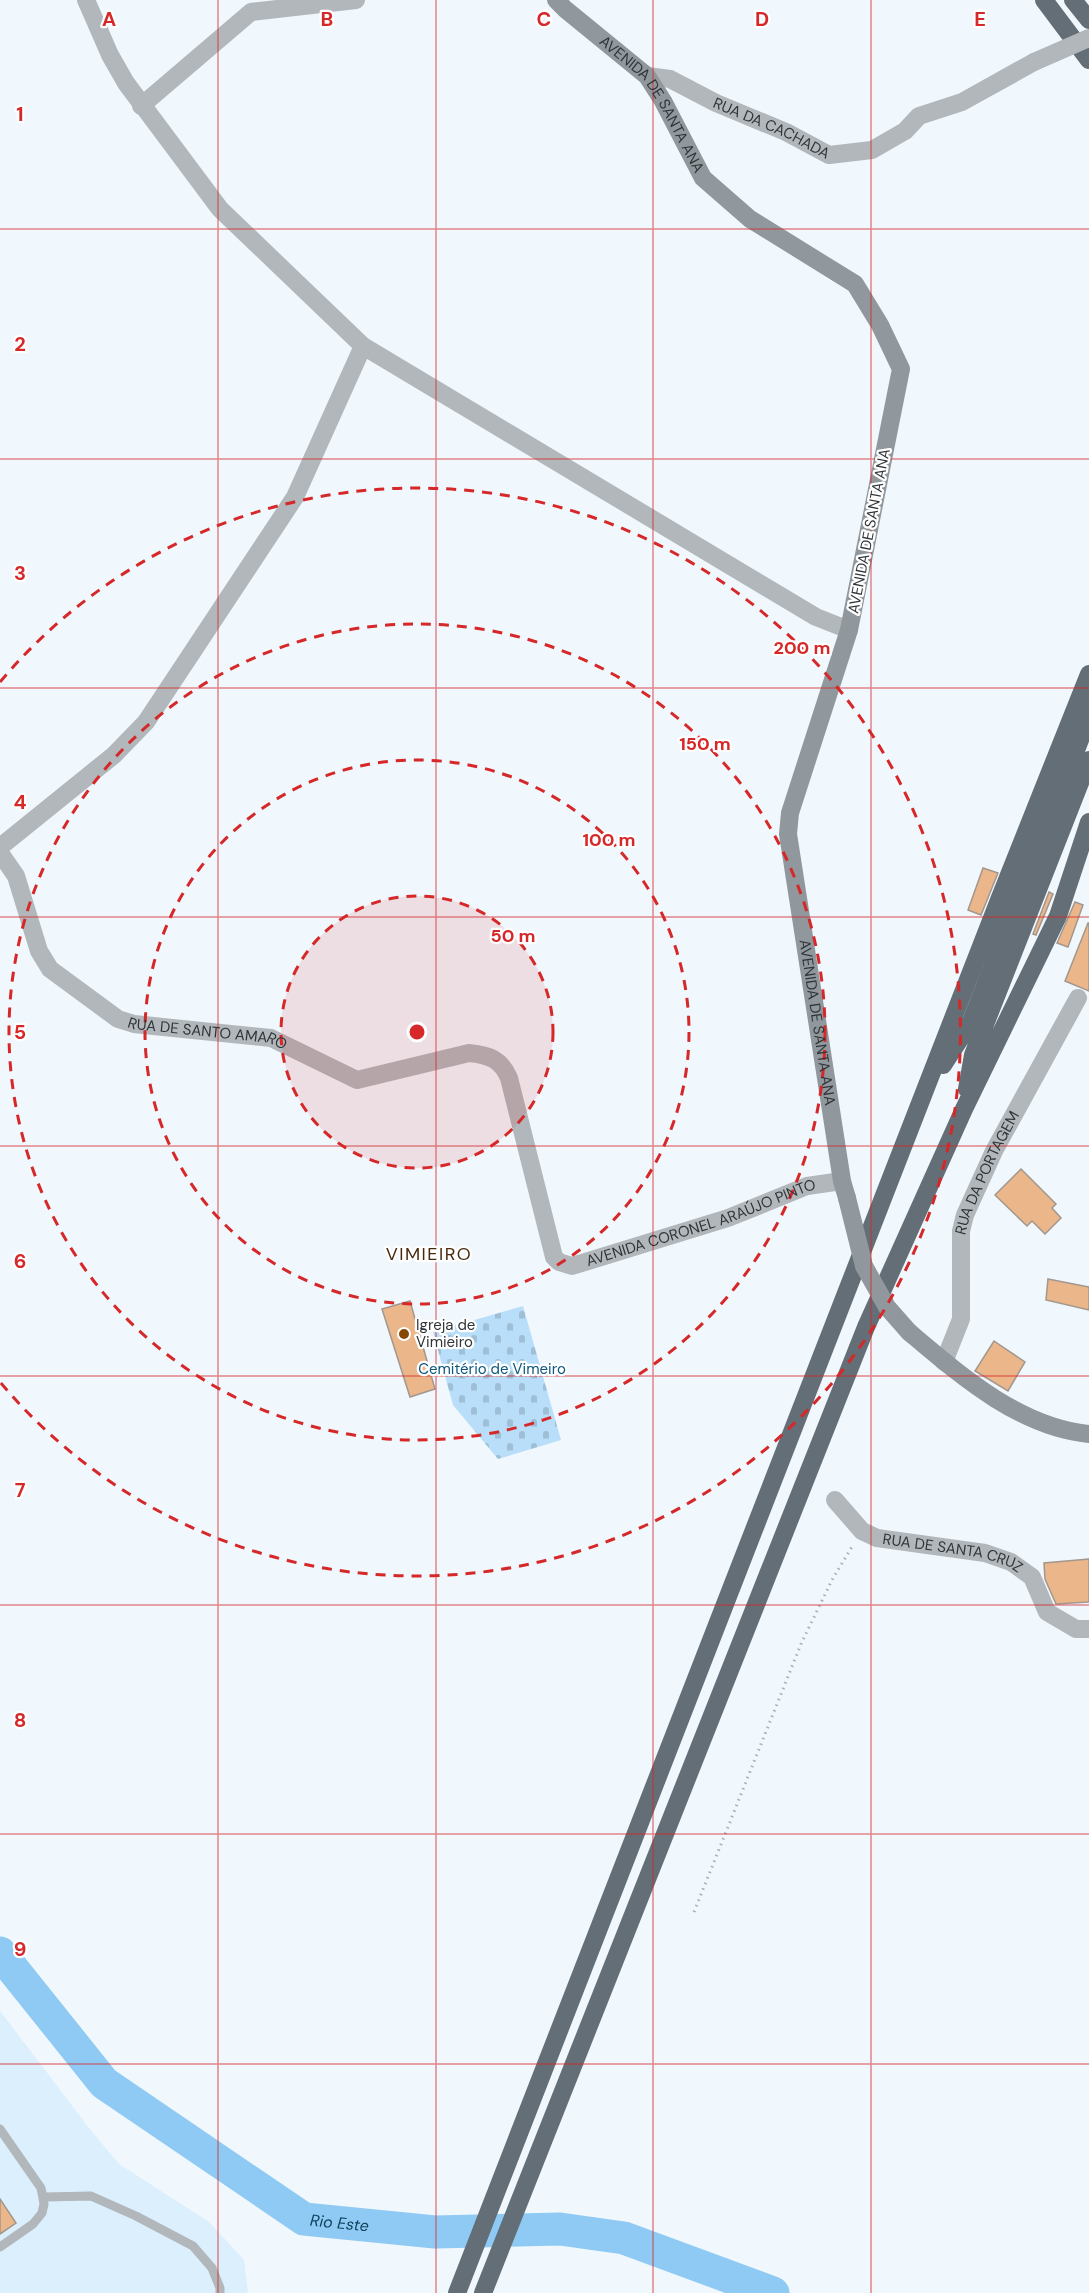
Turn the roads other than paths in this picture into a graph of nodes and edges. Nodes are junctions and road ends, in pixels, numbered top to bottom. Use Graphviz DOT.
graph roads {
  1 [pos="86,0"];
  2 [pos="356,0"];
  3 [pos="556,0"];
  4 [pos="1044,0"];
  5 [pos="1073,0"];
  6 [pos="1089,20"];
  7 [pos="1089,38"];
  8 [pos="1089,60"];
  9 [pos="647,76"];
  10 [pos="141,106"];
  11 [pos="363,346"];
  12 [pos="849,630"];
  13 [pos="1086,682"];
  14 [pos="1089,760"];
  15 [pos="1089,822"];
  16 [pos="0,848"];
  17 [pos="0,853"];
  18 [pos="1078,998"];
  19 [pos="497,1059"];
  20 [pos="964,1109"];
  21 [pos="845,1190"];
  22 [pos="944,1362"];
  23 [pos="1089,1434"];
  24 [pos="835,1500"];
  25 [pos="1089,1629"];
  26 [pos="0,2129"];
  27 [pos="44,2197"];
  28 [pos="0,2247"];
  29 [pos="219,2293"];
  30 [pos="457,2293"];
  31 [pos="483,2293"];
  1 -- 10 [label="street"];
  2 -- 10 [label="street"];
  3 -- 9 [label="street, AVENIDA DE SANTA ANA"];
  4 -- 8 [label="highway"];
  5 -- 6 [label="highway"];
  7 -- 9 [label="street, RUA DA CACHADA, bridge"];
  9 -- 12 [label="street, AVENIDA DE SANTA ANA"];
  10 -- 11 [label="street"];
  11 -- 12 [label="street"];
  11 -- 16 [label="street"];
  12 -- 21 [label="street, AVENIDA DE SANTA ANA"];
  13 -- 30 [label="highway"];
  14 -- 20 [label="highway"];
  15 -- 20 [label="highway"];
  17 -- 19 [label="street, RUA DE SANTO AMARO"];
  18 -- 22 [label="street, RUA DA PORTAGEM"];
  19 -- 21 [label="street, AVENIDA CORONEL ARAÚJO PINTO"];
  20 -- 31 [label="highway"];
  21 -- 22 [label="street, AVENIDA DE SANTA ANA, bridge"];
  22 -- 23 [label="street, AVENIDA DE SANTA ANA"];
  24 -- 25 [label="street, RUA DE SANTA CRUZ"];
  26 -- 27 [label="lane"];
  27 -- 28 [label="lane"];
  27 -- 29 [label="lane"];
}
